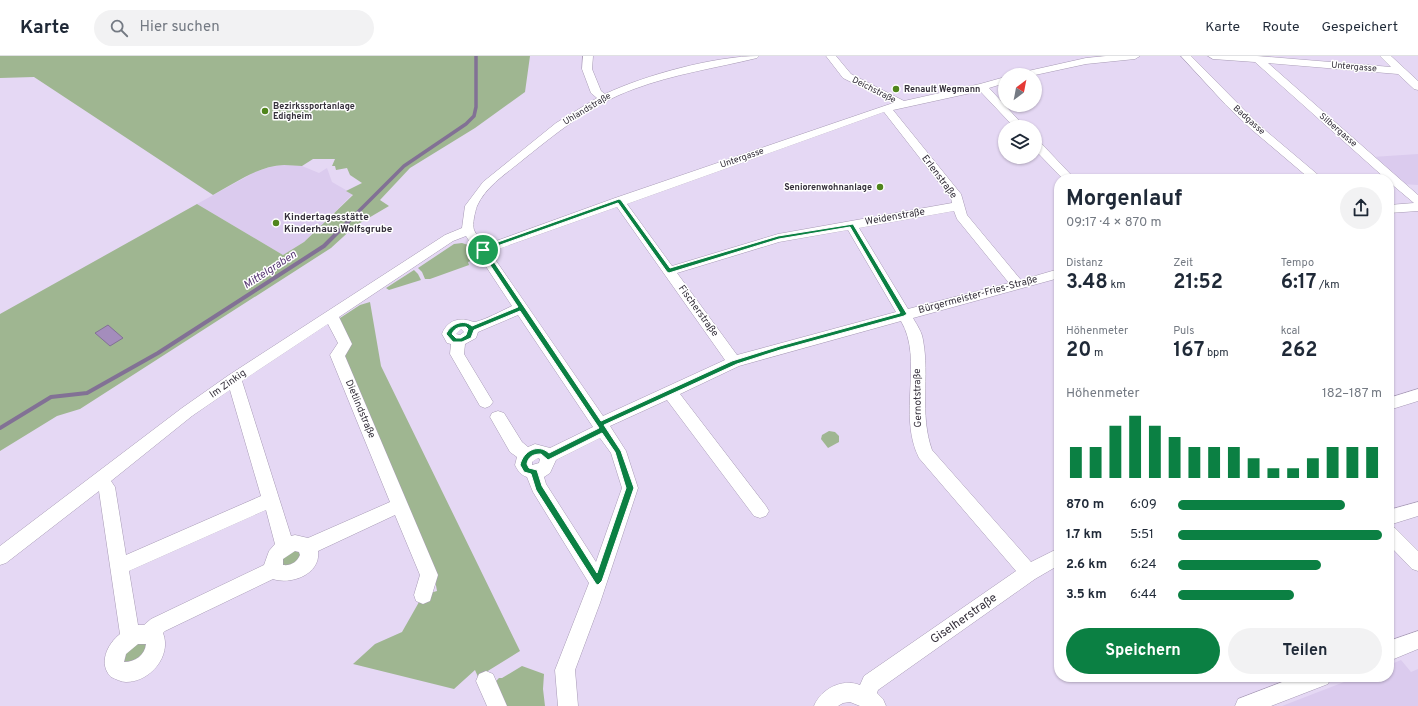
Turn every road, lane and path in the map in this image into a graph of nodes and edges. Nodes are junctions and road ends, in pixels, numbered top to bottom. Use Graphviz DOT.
graph roads {
  1 [pos="588,56"];
  2 [pos="754,56"];
  3 [pos="831,56"];
  4 [pos="1124,56"];
  5 [pos="1135,56"];
  6 [pos="1186,56"];
  7 [pos="1213,56"];
  8 [pos="1386,56"];
  9 [pos="1257,59"];
  10 [pos="1400,70"];
  11 [pos="1042,71"];
  12 [pos="998,82"];
  13 [pos="982,87"];
  14 [pos="1418,87"];
  15 [pos="604,97"];
  16 [pos="902,104"];
  17 [pos="886,108"];
  18 [pos="1013,120"];
  19 [pos="1042,150"];
  20 [pos="1064,174"];
  21 [pos="1311,174"];
  22 [pos="1387,174"];
  23 [pos="1394,180"];
  24 [pos="619,201"];
  25 [pos="1418,201"];
  26 [pos="959,206"];
  27 [pos="1418,207"];
  28 [pos="1394,209"];
  29 [pos="851,225"];
  30 [pos="468,230"];
  31 [pos="483,250"];
  32 [pos="669,271"];
  33 [pos="1054,274"];
  34 [pos="1018,285"];
  35 [pos="521,308"];
  36 [pos="904,314"];
  37 [pos="330,316"];
  38 [pos="734,362"];
  39 [pos="234,379"];
  40 [pos="670,392"];
  41 [pos="1418,395"];
  42 [pos="485,402"];
  43 [pos="1394,402"];
  44 [pos="498,417"];
  45 [pos="602,427"];
  46 [pos="527,455"];
  47 [pos="548,457"];
  48 [pos="534,472"];
  49 [pos="99,482"];
  50 [pos="272,500"];
  51 [pos="400,505"];
  52 [pos="1418,509"];
  53 [pos="760,511"];
  54 [pos="1394,516"];
  55 [pos="1394,538"];
  56 [pos="285,546"];
  57 [pos="308,547"];
  58 [pos="0,557"];
  59 [pos="1054,559"];
  60 [pos="1418,563"];
  61 [pos="120,566"];
  62 [pos="274,569"];
  63 [pos="1029,573"];
  64 [pos="598,581"];
  65 [pos="423,595"];
  66 [pos="1418,640"];
  67 [pos="1394,649"];
  68 [pos="486,681"];
  69 [pos="1308,682"];
  70 [pos="871,695"];
  71 [pos="497,706"];
  72 [pos="568,706"];
  73 [pos="824,706"];
  74 [pos="1245,706"];
  1 -- 15 [label="street"];
  2 -- 15 [label="street, Uhlandstraße"];
  3 -- 16 [label="street, Deichstraße"];
  4 -- 5 [label="street"];
  4 -- 11 [label="street"];
  6 -- 21 [label="street, Badgasse"];
  7 -- 9 [label="street, Untergasse"];
  8 -- 10 [label="street"];
  9 -- 10 [label="street, Untergasse"];
  9 -- 22 [label="street, Silbergasse"];
  10 -- 14 [label="street"];
  12 -- 13 [label="street, Untergasse"];
  13 -- 16 [label="street, Untergasse"];
  13 -- 18 [label="street"];
  15 -- 30 [label="street, Uhlandstraße"];
  16 -- 17 [label="street, Untergasse"];
  17 -- 24 [label="street, Untergasse"];
  17 -- 26 [label="street, Erlenstraße"];
  19 -- 20 [label="street"];
  23 -- 25 [label="street, Silbergasse"];
  24 -- 31 [label="street, Untergasse"];
  24 -- 32 [label="street, Fischerstraße"];
  26 -- 29 [label="street, Weidenstraße"];
  26 -- 34 [label="street, Erlenstraße"];
  27 -- 28 [label="street"];
  29 -- 32 [label="street, Weidenstraße"];
  29 -- 36 [label="street, Gernotstraße"];
  30 -- 31 [label="street"];
  30 -- 37 [label="street, Im Zinkig"];
  31 -- 35 [label="street"];
  32 -- 38 [label="street, Fischerstraße"];
  33 -- 34 [label="street, Bürgermeister-Fries-Straße"];
  34 -- 36 [label="street, Bürgermeister-Fries-Straße"];
  35 -- 42 [label="street"];
  35 -- 45 [label="street"];
  36 -- 38 [label="street, Bürgermeister-Fries-Straße"];
  36 -- 63 [label="street, Gernotstraße"];
  37 -- 39 [label="street, Im Zinkig"];
  37 -- 51 [label="street, Dietlindstraße"];
  38 -- 40 [label="street, Bürgermeister-Fries-Straße"];
  39 -- 49 [label="street, Im Zinkig"];
  39 -- 50 [label="street"];
  40 -- 45 [label="street, Bürgermeister-Fries-Straße"];
  40 -- 53 [label="street"];
  41 -- 43 [label="street"];
  44 -- 46 [label="street"];
  45 -- 47 [label="street, Bürgermeister-Fries-Straße"];
  45 -- 64 [label="street"];
  46 -- 47 [label="street"];
  46 -- 48 [label="street"];
  47 -- 48 [label="street"];
  48 -- 64 [label="street"];
  49 -- 58 [label="street, Im Zinkig"];
  49 -- 61 [label="street"];
  50 -- 56 [label="street"];
  50 -- 61 [label="street"];
  51 -- 57 [label="street"];
  51 -- 65 [label="street, Dietlindstraße"];
  52 -- 54 [label="street"];
  55 -- 60 [label="street"];
  56 -- 57 [label="street"];
  56 -- 62 [label="street"];
  57 -- 62 [label="street"];
  59 -- 63 [label="street, Giselherstraße"];
  61 -- 62 [label="street"];
  63 -- 70 [label="street, Giselherstraße"];
  64 -- 72 [label="street"];
  66 -- 67 [label="street"];
  68 -- 71 [label="street"];
  69 -- 74 [label="street"];
  70 -- 73 [label="street"];
}
